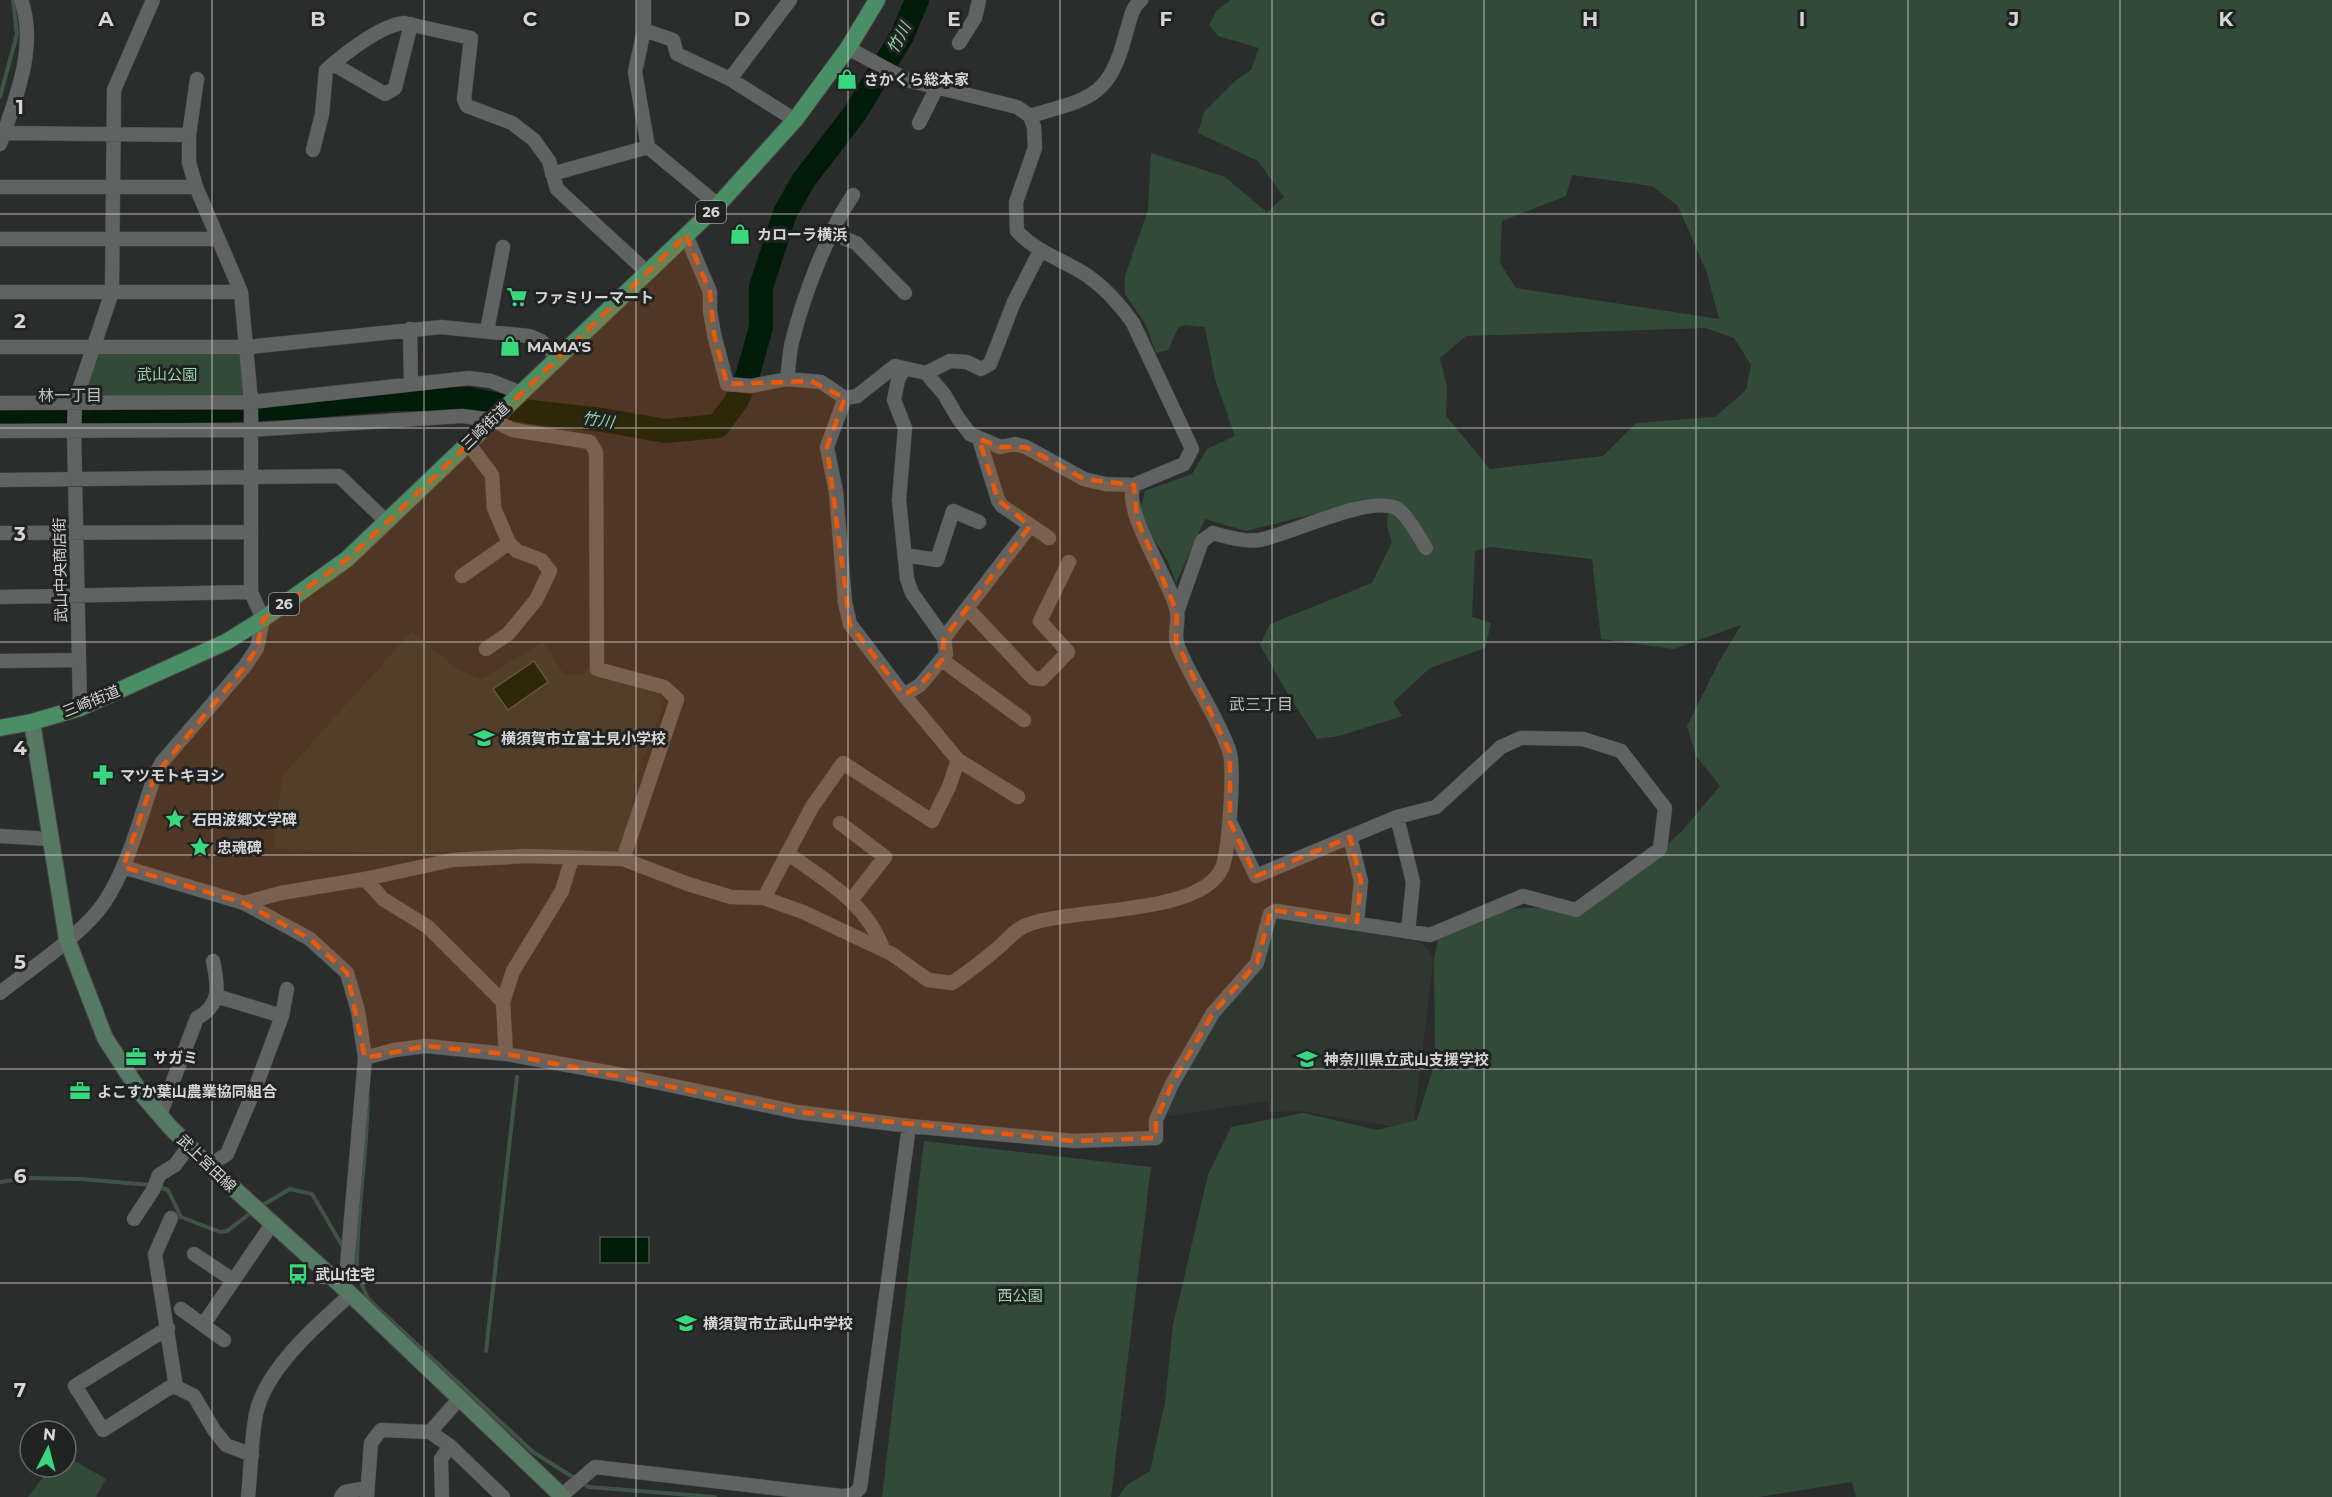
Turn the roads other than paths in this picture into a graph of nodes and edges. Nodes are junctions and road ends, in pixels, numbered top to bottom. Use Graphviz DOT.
graph roads {
  1 [pos="21,0"];
  2 [pos="153,0"];
  3 [pos="790,0"];
  4 [pos="878,0"];
  5 [pos="979,0"];
  6 [pos="1121,0"];
  7 [pos="643,1"];
  8 [pos="1137,5"];
  9 [pos="411,24"];
  10 [pos="644,30"];
  11 [pos="959,43"];
  12 [pos="848,48"];
  13 [pos="333,64"];
  14 [pos="197,78"];
  15 [pos="730,79"];
  16 [pos="937,87"];
  17 [pos="1030,116"];
  18 [pos="795,120"];
  19 [pos="919,123"];
  20 [pos="113,135"];
  21 [pos="189,135"];
  22 [pos="2,138"];
  23 [pos="648,147"];
  24 [pos="312,150"];
  25 [pos="552,174"];
  26 [pos="0,187"];
  27 [pos="112,187"];
  28 [pos="196,187"];
  29 [pos="853,195"];
  30 [pos="718,205"];
  31 [pos="831,233"];
  32 [pos="686,236"];
  33 [pos="0,239"];
  34 [pos="112,239"];
  35 [pos="216,239"];
  36 [pos="502,247"];
  37 [pos="1040,251"];
  38 [pos="648,273"];
  39 [pos="0,292"];
  40 [pos="112,292"];
  41 [pos="241,292"];
  42 [pos="905,293"];
  43 [pos="410,329"];
  44 [pos="487,331"];
  45 [pos="0,347"];
  46 [pos="93,347"];
  47 [pos="248,347"];
  48 [pos="557,357"];
  49 [pos="904,368"];
  50 [pos="926,373"];
  51 [pos="787,379"];
  52 [pos="411,384"];
  53 [pos="518,396"];
  54 [pos="845,398"];
  55 [pos="75,402"];
  56 [pos="251,402"];
  57 [pos="0,403"];
  58 [pos="492,420"];
  59 [pos="250,430"];
  60 [pos="0,431"];
  61 [pos="74,432"];
  62 [pos="979,439"];
  63 [pos="468,443"];
  64 [pos="250,478"];
  65 [pos="0,480"];
  66 [pos="75,481"];
  67 [pos="1134,485"];
  68 [pos="387,522"];
  69 [pos="979,522"];
  70 [pos="1030,526"];
  71 [pos="251,532"];
  72 [pos="0,533"];
  73 [pos="76,533"];
  74 [pos="1049,538"];
  75 [pos="509,543"];
  76 [pos="1426,548"];
  77 [pos="904,555"];
  78 [pos="1069,562"];
  79 [pos="462,576"];
  80 [pos="251,592"];
  81 [pos="77,596"];
  82 [pos="0,597"];
  83 [pos="968,609"];
  84 [pos="1177,612"];
  85 [pos="263,619"];
  86 [pos="944,638"];
  87 [pos="486,648"];
  88 [pos="78,660"];
  89 [pos="942,660"];
  90 [pos="0,661"];
  91 [pos="903,695"];
  92 [pos="80,708"];
  93 [pos="1024,720"];
  94 [pos="32,722"];
  95 [pos="0,728"];
  96 [pos="958,760"];
  97 [pos="1018,797"];
  98 [pos="1397,817"];
  99 [pos="1230,822"];
  100 [pos="840,823"];
  101 [pos="0,836"];
  102 [pos="1350,837"];
  103 [pos="50,839"];
  104 [pos="787,854"];
  105 [pos="572,858"];
  106 [pos="623,859"];
  107 [pos="123,867"];
  108 [pos="365,879"];
  109 [pos="764,898"];
  110 [pos="852,899"];
  111 [pos="244,903"];
  112 [pos="1357,922"];
  113 [pos="1408,932"];
  114 [pos="67,939"];
  115 [pos="883,949"];
  116 [pos="213,961"];
  117 [pos="287,989"];
  118 [pos="0,993"];
  119 [pos="216,996"];
  120 [pos="503,1002"];
  121 [pos="282,1016"];
  122 [pos="506,1054"];
  123 [pos="365,1058"];
  124 [pos="160,1115"];
  125 [pos="909,1126"];
  126 [pos="189,1146"];
  127 [pos="209,1166"];
  128 [pos="261,1214"];
  129 [pos="171,1218"];
  130 [pos="134,1219"];
  131 [pos="194,1254"];
  132 [pos="233,1280"];
  133 [pos="348,1292"];
  134 [pos="181,1309"];
  135 [pos="203,1325"];
  136 [pos="168,1328"];
  137 [pos="224,1340"];
  138 [pos="175,1384"];
  139 [pos="459,1399"];
  140 [pos="430,1432"];
  141 [pos="450,1446"];
  142 [pos="252,1455"];
  143 [pos="367,1492"];
  144 [pos="562,1496"];
  145 [pos="248,1497"];
  146 [pos="341,1497"];
  147 [pos="442,1497"];
  148 [pos="503,1497"];
  1 -- 22 [label="street"];
  2 -- 20 [label="street, 武山中央商店街"];
  3 -- 15 [label="street"];
  4 -- 12 [label="main road, 三崎街道 / 26"];
  5 -- 11 [label="street"];
  6 -- 8 [label="street"];
  7 -- 10 [label="street"];
  8 -- 17 [label="street"];
  9 -- 13 [label="street"];
  9 -- 13 [label="street"];
  9 -- 25 [label="street"];
  10 -- 15 [label="street"];
  10 -- 23 [label="street"];
  12 -- 16 [label="street"];
  12 -- 18 [label="main road, 三崎街道 / 26"];
  13 -- 24 [label="street"];
  14 -- 21 [label="street"];
  15 -- 18 [label="street"];
  16 -- 17 [label="street"];
  16 -- 19 [label="street"];
  17 -- 37 [label="street"];
  18 -- 30 [label="main road, 三崎街道 / 26"];
  20 -- 21 [label="street"];
  20 -- 22 [label="street"];
  20 -- 27 [label="street, 武山中央商店街"];
  21 -- 28 [label="street"];
  23 -- 25 [label="street"];
  23 -- 30 [label="street"];
  25 -- 38 [label="street"];
  26 -- 27 [label="street"];
  27 -- 28 [label="street"];
  27 -- 34 [label="street, 武山中央商店街"];
  28 -- 35 [label="street"];
  29 -- 31 [label="street"];
  30 -- 32 [label="main road, 三崎街道 / 26"];
  31 -- 42 [label="street"];
  31 -- 51 [label="street"];
  32 -- 38 [label="main road, 三崎街道 / 26"];
  32 -- 51 [label="street"];
  33 -- 34 [label="street"];
  34 -- 35 [label="street"];
  34 -- 40 [label="street, 武山中央商店街"];
  35 -- 41 [label="street"];
  36 -- 44 [label="street"];
  37 -- 50 [label="street"];
  37 -- 67 [label="street"];
  38 -- 48 [label="main road, 三崎街道 / 26"];
  39 -- 40 [label="street"];
  40 -- 41 [label="street"];
  40 -- 46 [label="street, 武山中央商店街"];
  41 -- 47 [label="street"];
  43 -- 44 [label="street"];
  43 -- 47 [label="street"];
  43 -- 52 [label="street"];
  44 -- 48 [label="street"];
  45 -- 46 [label="street"];
  46 -- 47 [label="street"];
  46 -- 55 [label="street, 武山中央商店街"];
  47 -- 56 [label="street"];
  48 -- 53 [label="main road, 三崎街道 / 26"];
  49 -- 50 [label="street"];
  49 -- 54 [label="street"];
  49 -- 77 [label="street"];
  50 -- 62 [label="street"];
  51 -- 54 [label="street"];
  52 -- 53 [label="street"];
  52 -- 56 [label="street"];
  53 -- 58 [label="main road, 三崎街道 / 26"];
  54 -- 91 [label="street"];
  55 -- 56 [label="street"];
  55 -- 57 [label="street"];
  55 -- 61 [label="street, 武山中央商店街"];
  56 -- 59 [label="street"];
  58 -- 59 [label="street"];
  58 -- 63 [label="main road, 三崎街道 / 26"];
  58 -- 106 [label="street"];
  59 -- 61 [label="street"];
  59 -- 64 [label="street"];
  60 -- 61 [label="street"];
  61 -- 66 [label="street, 武山中央商店街"];
  62 -- 67 [label="street"];
  62 -- 70 [label="street"];
  63 -- 68 [label="main road, 三崎街道 / 26"];
  63 -- 75 [label="street"];
  64 -- 66 [label="street"];
  64 -- 68 [label="street"];
  64 -- 71 [label="street"];
  65 -- 66 [label="street"];
  66 -- 73 [label="street, 武山中央商店街"];
  67 -- 84 [label="street"];
  68 -- 85 [label="main road, 三崎街道 / 26"];
  69 -- 77 [label="street"];
  70 -- 74 [label="street"];
  70 -- 83 [label="street"];
  71 -- 73 [label="street"];
  71 -- 80 [label="street"];
  72 -- 73 [label="street"];
  73 -- 81 [label="street, 武山中央商店街"];
  75 -- 79 [label="street"];
  75 -- 87 [label="street"];
  76 -- 84 [label="street"];
  77 -- 86 [label="street"];
  78 -- 83 [label="street"];
  80 -- 81 [label="street"];
  80 -- 85 [label="street"];
  81 -- 82 [label="street"];
  81 -- 88 [label="street, 武山中央商店街"];
  83 -- 86 [label="street"];
  84 -- 99 [label="street"];
  85 -- 92 [label="main road, 三崎街道 / 26"];
  85 -- 107 [label="street"];
  86 -- 89 [label="street"];
  88 -- 90 [label="street"];
  88 -- 92 [label="street, 武山中央商店街"];
  89 -- 91 [label="street"];
  89 -- 93 [label="street"];
  91 -- 96 [label="street"];
  92 -- 94 [label="main road, 三崎街道 / 26"];
  94 -- 95 [label="main road, 三崎街道 / 26"];
  94 -- 103 [label="main road, 武上宮田線"];
  96 -- 97 [label="street"];
  96 -- 104 [label="street"];
  98 -- 102 [label="street"];
  98 -- 113 [label="street"];
  98 -- 113 [label="street"];
  99 -- 102 [label="street"];
  99 -- 115 [label="street"];
  100 -- 110 [label="street"];
  101 -- 103 [label="street"];
  102 -- 112 [label="street"];
  103 -- 114 [label="main road, 武上宮田線"];
  104 -- 109 [label="street"];
  104 -- 110 [label="street"];
  105 -- 106 [label="street"];
  105 -- 108 [label="street"];
  105 -- 120 [label="street"];
  106 -- 109 [label="street"];
  107 -- 111 [label="street"];
  107 -- 114 [label="street"];
  108 -- 111 [label="street"];
  108 -- 120 [label="street"];
  109 -- 115 [label="street"];
  110 -- 115 [label="street"];
  111 -- 123 [label="street"];
  112 -- 113 [label="street"];
  112 -- 125 [label="street"];
  114 -- 118 [label="street"];
  114 -- 124 [label="main road, 武上宮田線"];
  116 -- 119 [label="street"];
  117 -- 121 [label="street"];
  119 -- 121 [label="street"];
  119 -- 124 [label="street"];
  120 -- 122 [label="street"];
  121 -- 127 [label="street"];
  122 -- 123 [label="street"];
  122 -- 125 [label="street"];
  123 -- 133 [label="street"];
  124 -- 126 [label="main road, 武上宮田線"];
  125 -- 144 [label="street"];
  126 -- 127 [label="main road, 武上宮田線"];
  126 -- 130 [label="street"];
  127 -- 128 [label="main road, 武上宮田線"];
  128 -- 132 [label="street"];
  128 -- 133 [label="main road, 武上宮田線"];
  129 -- 136 [label="street"];
  131 -- 132 [label="street"];
  132 -- 135 [label="street"];
  133 -- 139 [label="main road, 武上宮田線"];
  133 -- 142 [label="street"];
  134 -- 135 [label="street"];
  135 -- 137 [label="street"];
  136 -- 138 [label="street"];
  136 -- 138 [label="street"];
  138 -- 142 [label="street"];
  139 -- 140 [label="street"];
  139 -- 144 [label="main road, 武上宮田線"];
  140 -- 141 [label="street"];
  140 -- 143 [label="street"];
  141 -- 147 [label="street"];
  141 -- 148 [label="street"];
  142 -- 145 [label="street"];
  143 -- 146 [label="street"];
}
